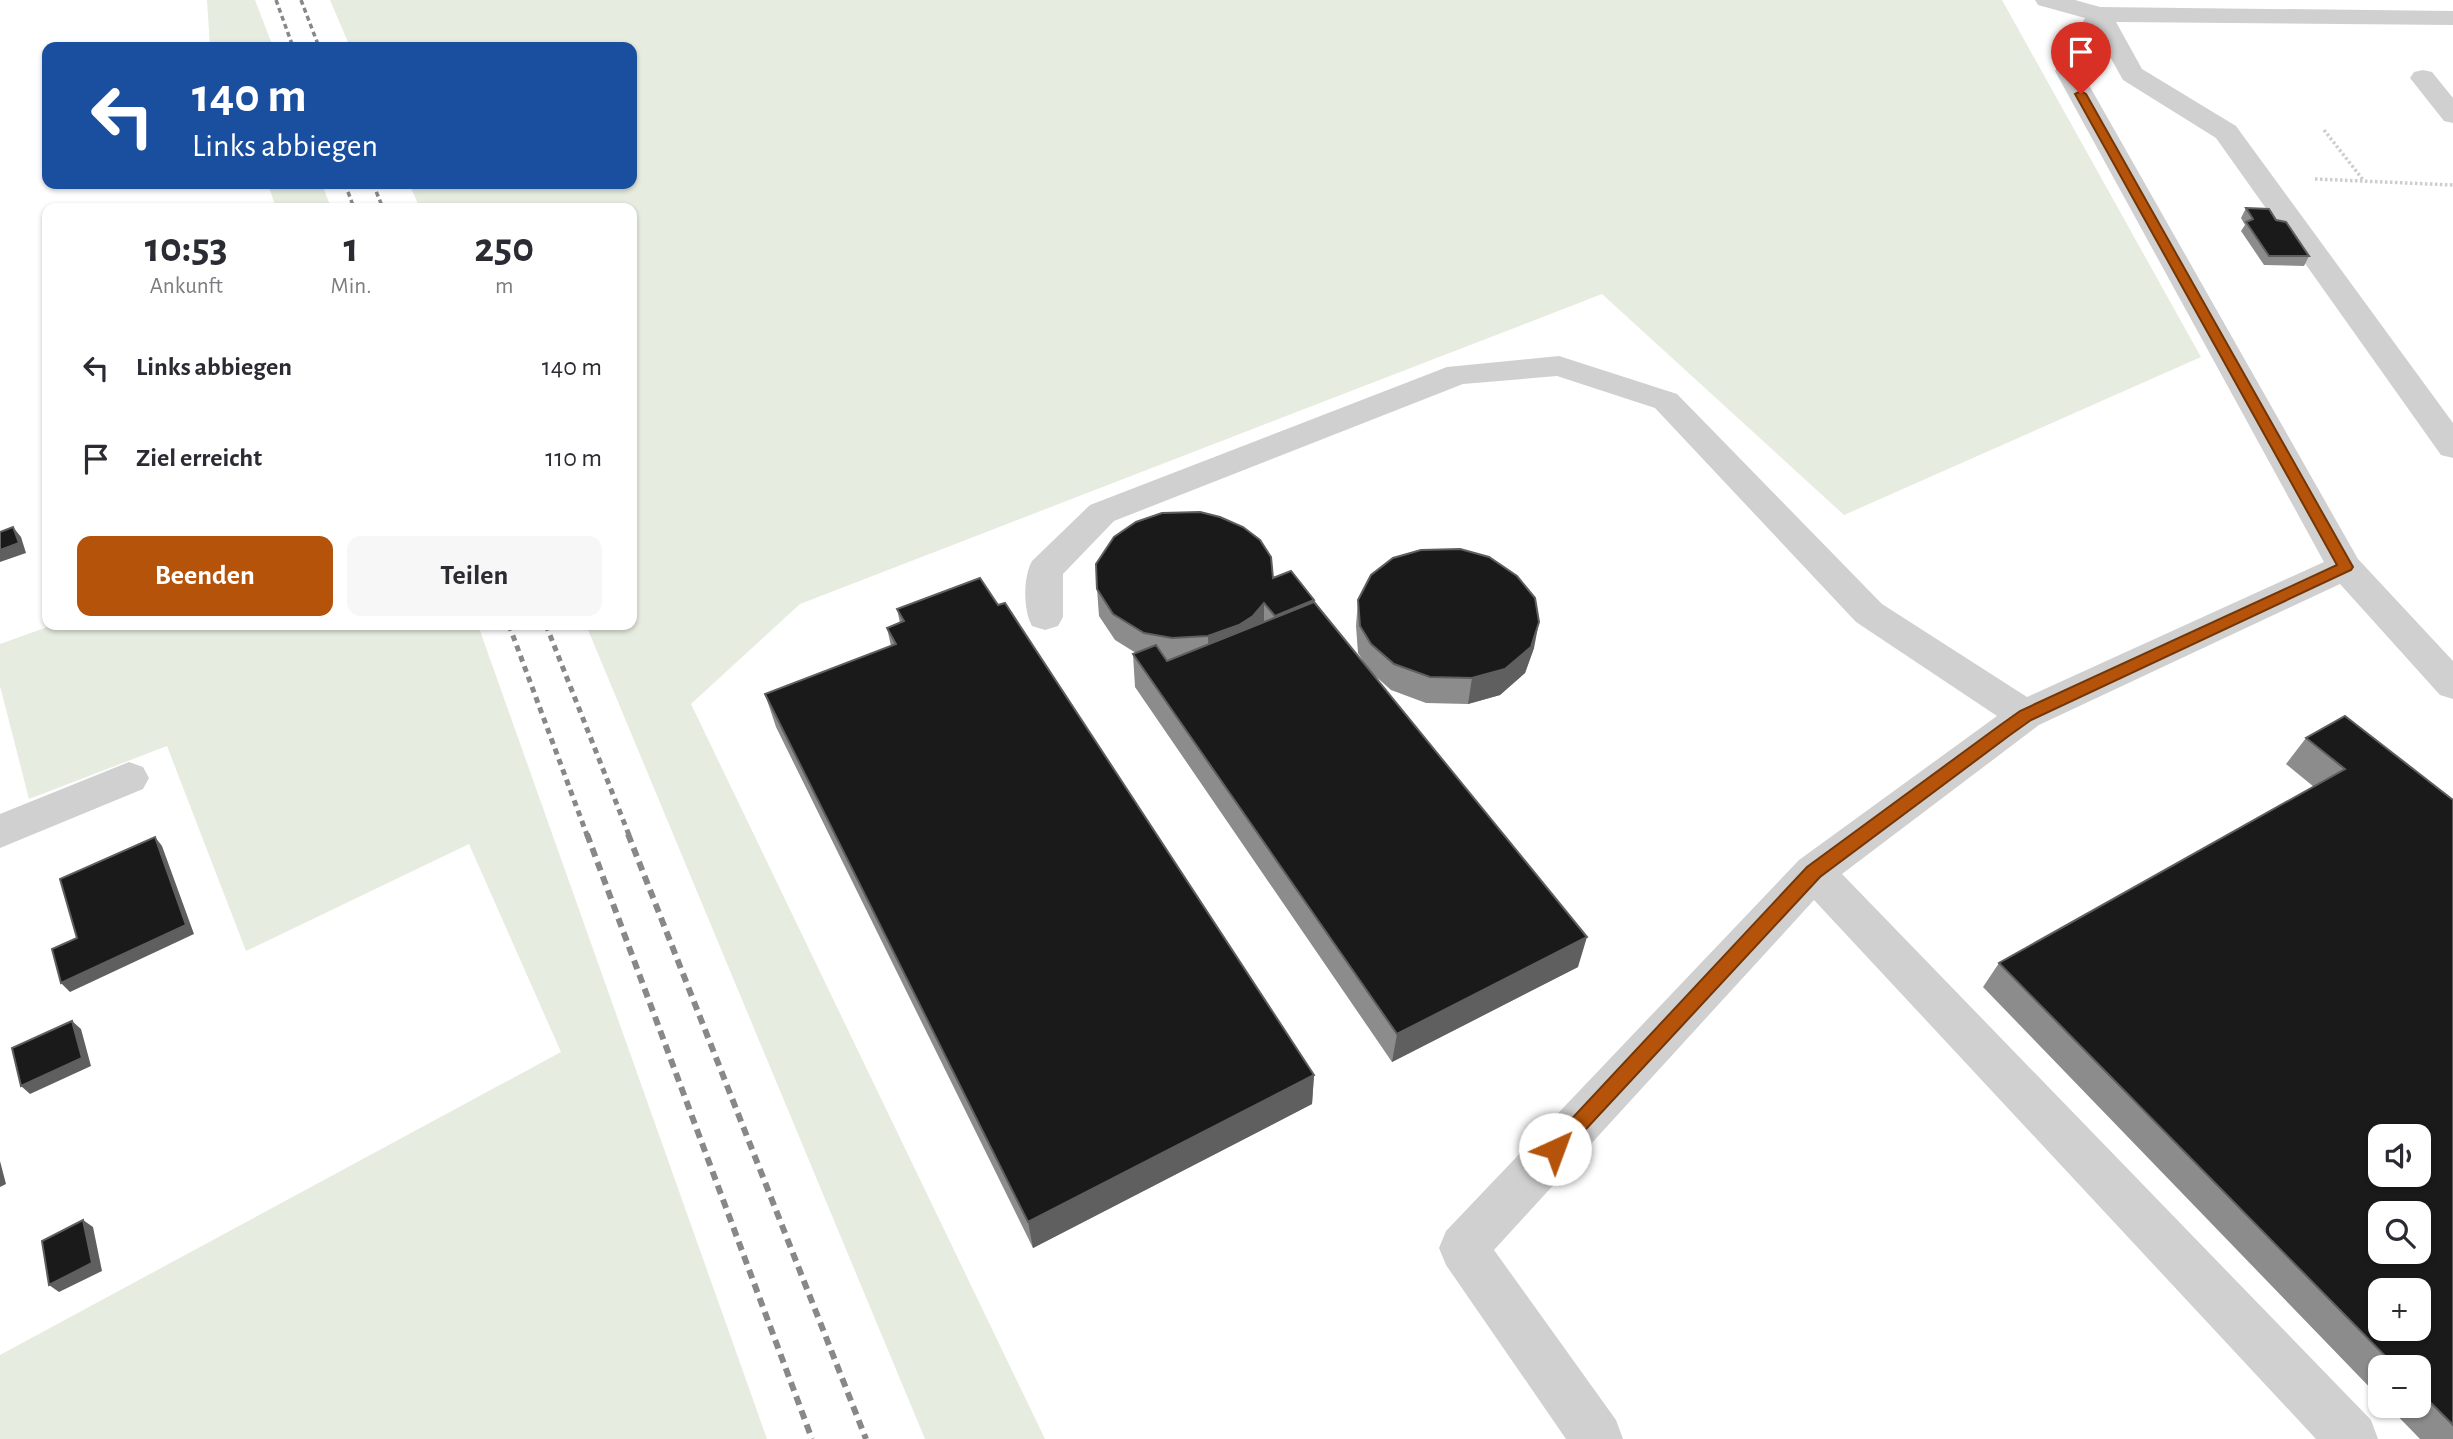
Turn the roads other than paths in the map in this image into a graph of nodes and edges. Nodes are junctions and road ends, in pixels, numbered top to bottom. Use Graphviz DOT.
graph roads {
  1 [pos="2047,0"];
  2 [pos="2099,14"];
  3 [pos="2453,18"];
  4 [pos="2423,78"];
  5 [pos="2453,115"];
  6 [pos="2453,447"];
  7 [pos="2345,567"];
  8 [pos="1045,617"];
  9 [pos="2453,685"];
  10 [pos="2025,715"];
  11 [pos="129,778"];
  12 [pos="0,832"];
  13 [pos="1814,872"];
  14 [pos="1597,1439"];
  15 [pos="2351,1439"];
  1 -- 2 [label="street"];
  2 -- 3 [label="street"];
  2 -- 6 [label="street"];
  2 -- 7 [label="street"];
  4 -- 5 [label="street"];
  7 -- 9 [label="street"];
  7 -- 10 [label="street"];
  8 -- 10 [label="street"];
  10 -- 13 [label="street"];
  11 -- 12 [label="street"];
  13 -- 14 [label="street"];
  13 -- 15 [label="street"];
}
